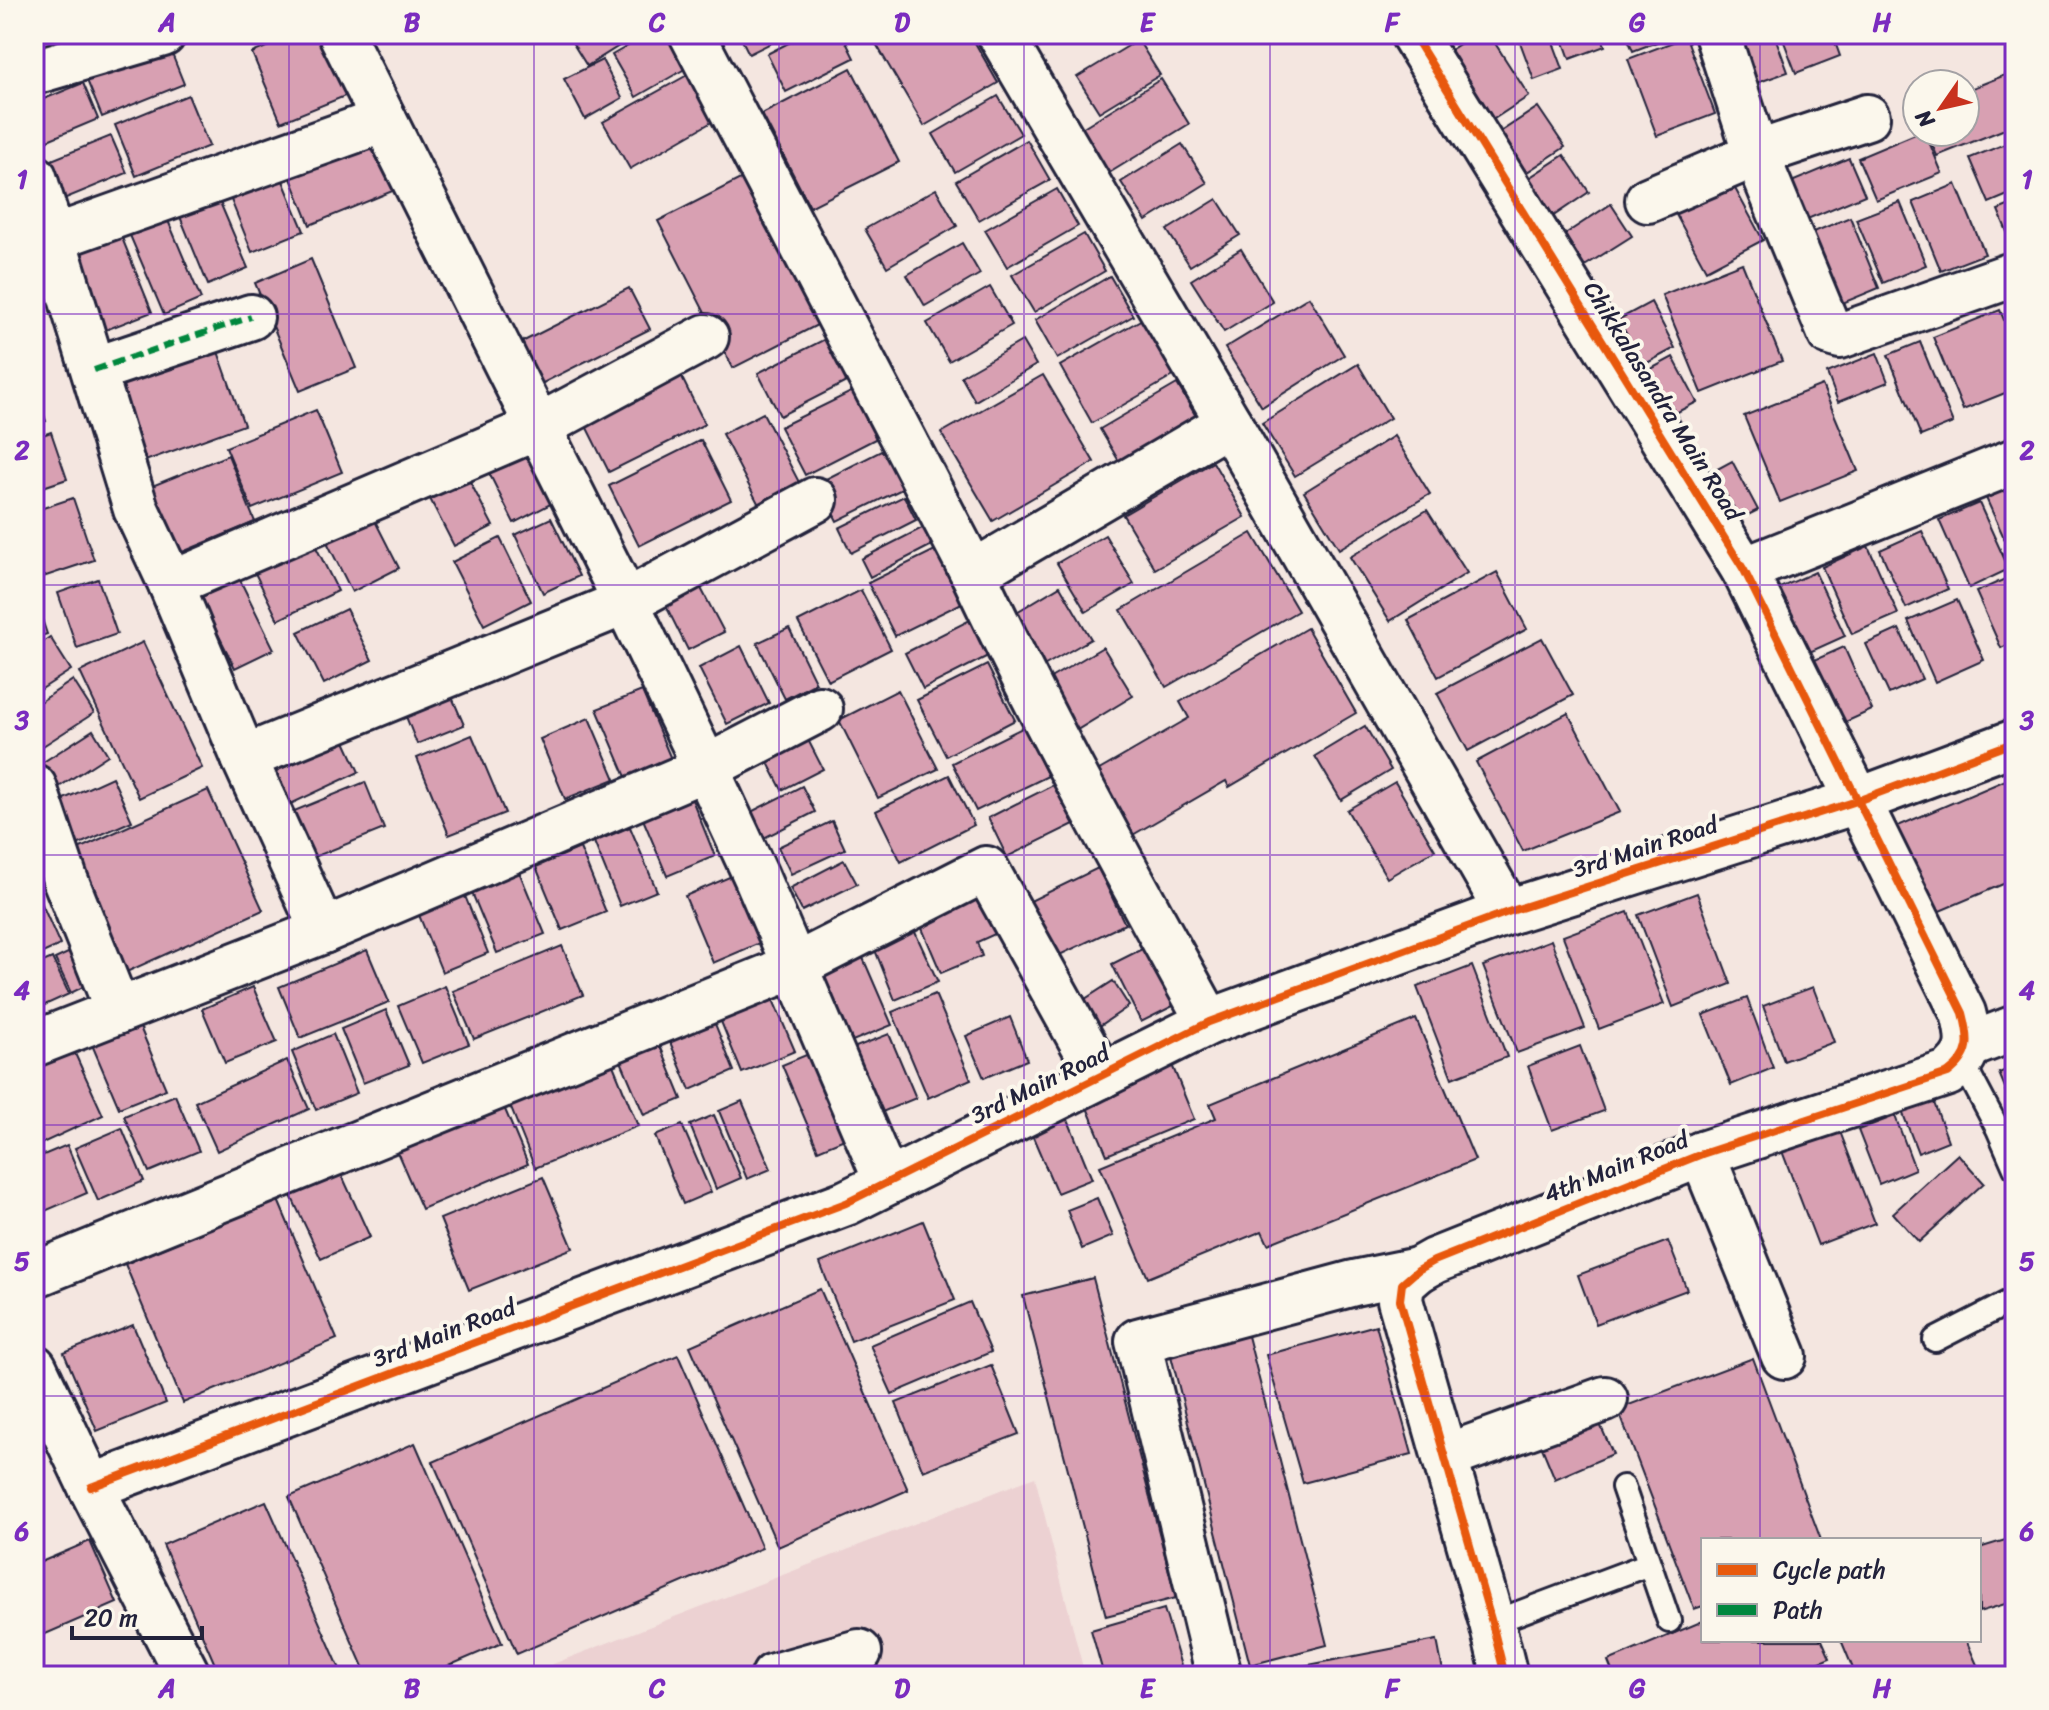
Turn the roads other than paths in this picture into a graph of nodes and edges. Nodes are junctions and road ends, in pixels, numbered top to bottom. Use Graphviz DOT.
graph roads {
  1 [pos="163,34"];
  2 [pos="341,34"];
  3 [pos="692,34"];
  4 [pos="1000,34"];
  5 [pos="1414,34"];
  6 [pos="1717,34"];
  7 [pos="34,72"];
  8 [pos="1867,117"];
  9 [pos="384,120"];
  10 [pos="1756,154"];
  11 [pos="34,177"];
  12 [pos="1648,200"];
  13 [pos="53,238"];
  14 [pos="2009,276"];
  15 [pos="251,317"];
  16 [pos="706,337"];
  17 [pos="94,370"];
  18 [pos="1229,423"];
  19 [pos="538,427"];
  20 [pos="2015,461"];
  21 [pos="815,500"];
  22 [pos="1744,570"];
  23 [pos="973,573"];
  24 [pos="171,584"];
  25 [pos="626,602"];
  26 [pos="820,709"];
  27 [pos="2015,742"];
  28 [pos="244,758"];
  29 [pos="706,768"];
  30 [pos="34,787"];
  31 [pos="1857,801"];
  32 [pos="1508,912"];
  33 [pos="323,931"];
  34 [pos="795,966"];
  35 [pos="118,1011"];
  36 [pos="1209,1022"];
  37 [pos="2015,1028"];
  38 [pos="34,1044"];
  39 [pos="1965,1054"];
  40 [pos="1101,1076"];
  41 [pos="1702,1154"];
  42 [pos="2015,1168"];
  43 [pos="887,1182"];
  44 [pos="1418,1270"];
  45 [pos="34,1275"];
  46 [pos="2015,1299"];
  47 [pos="1935,1340"];
  48 [pos="1784,1356"];
  49 [pos="34,1367"];
  50 [pos="1605,1399"];
  51 [pos="1445,1457"];
  52 [pos="91,1487"];
  53 [pos="1623,1487"];
  54 [pos="1649,1564"];
  55 [pos="1669,1621"];
  56 [pos="1492,1623"];
  57 [pos="859,1652"];
  58 [pos="188,1676"];
  59 [pos="774,1676"];
  60 [pos="1219,1676"];
  61 [pos="1505,1676"];
  1 -- 7 [label="street"];
  2 -- 9 [label="street"];
  3 -- 23 [label="street"];
  4 -- 18 [label="street"];
  5 -- 22 [label="street, Chikkalasandra Main Road"];
  6 -- 10 [label="street"];
  8 -- 10 [label="street"];
  9 -- 13 [label="street"];
  9 -- 19 [label="street"];
  10 -- 12 [label="street"];
  10 -- 14 [label="street"];
  11 -- 13 [label="street"];
  13 -- 17 [label="street"];
  15 -- 17 [label="street"];
  16 -- 19 [label="street"];
  17 -- 24 [label="street"];
  18 -- 23 [label="street"];
  18 -- 32 [label="street"];
  19 -- 24 [label="street"];
  19 -- 25 [label="street"];
  20 -- 22 [label="street"];
  21 -- 25 [label="street"];
  22 -- 31 [label="street, Chikkalasandra Main Road"];
  23 -- 36 [label="street"];
  24 -- 28 [label="street"];
  25 -- 28 [label="street"];
  25 -- 29 [label="street"];
  26 -- 29 [label="street"];
  27 -- 31 [label="street, 3rd Main Road"];
  28 -- 33 [label="street"];
  29 -- 33 [label="street"];
  29 -- 34 [label="street"];
  30 -- 35 [label="street"];
  31 -- 32 [label="street, 3rd Main Road"];
  31 -- 39 [label="street"];
  32 -- 36 [label="street, 3rd Main Road"];
  33 -- 35 [label="street"];
  34 -- 40 [label="street"];
  34 -- 43 [label="street"];
  34 -- 45 [label="street"];
  35 -- 38 [label="street"];
  36 -- 40 [label="street, 3rd Main Road"];
  37 -- 39 [label="street, 4th Main Road"];
  39 -- 41 [label="street, 4th Main Road"];
  39 -- 42 [label="lane"];
  40 -- 43 [label="street, 3rd Main Road"];
  41 -- 44 [label="street, 4th Main Road"];
  41 -- 48 [label="street"];
  43 -- 52 [label="street, 3rd Main Road"];
  44 -- 51 [label="street"];
  44 -- 60 [label="street, 4th Main Road"];
  46 -- 47 [label="lane"];
  49 -- 52 [label="street"];
  50 -- 51 [label="street"];
  51 -- 56 [label="street"];
  52 -- 58 [label="street"];
  53 -- 54 [label="lane"];
  54 -- 55 [label="lane"];
  54 -- 56 [label="lane"];
  56 -- 61 [label="street"];
  57 -- 59 [label="street"];
}
